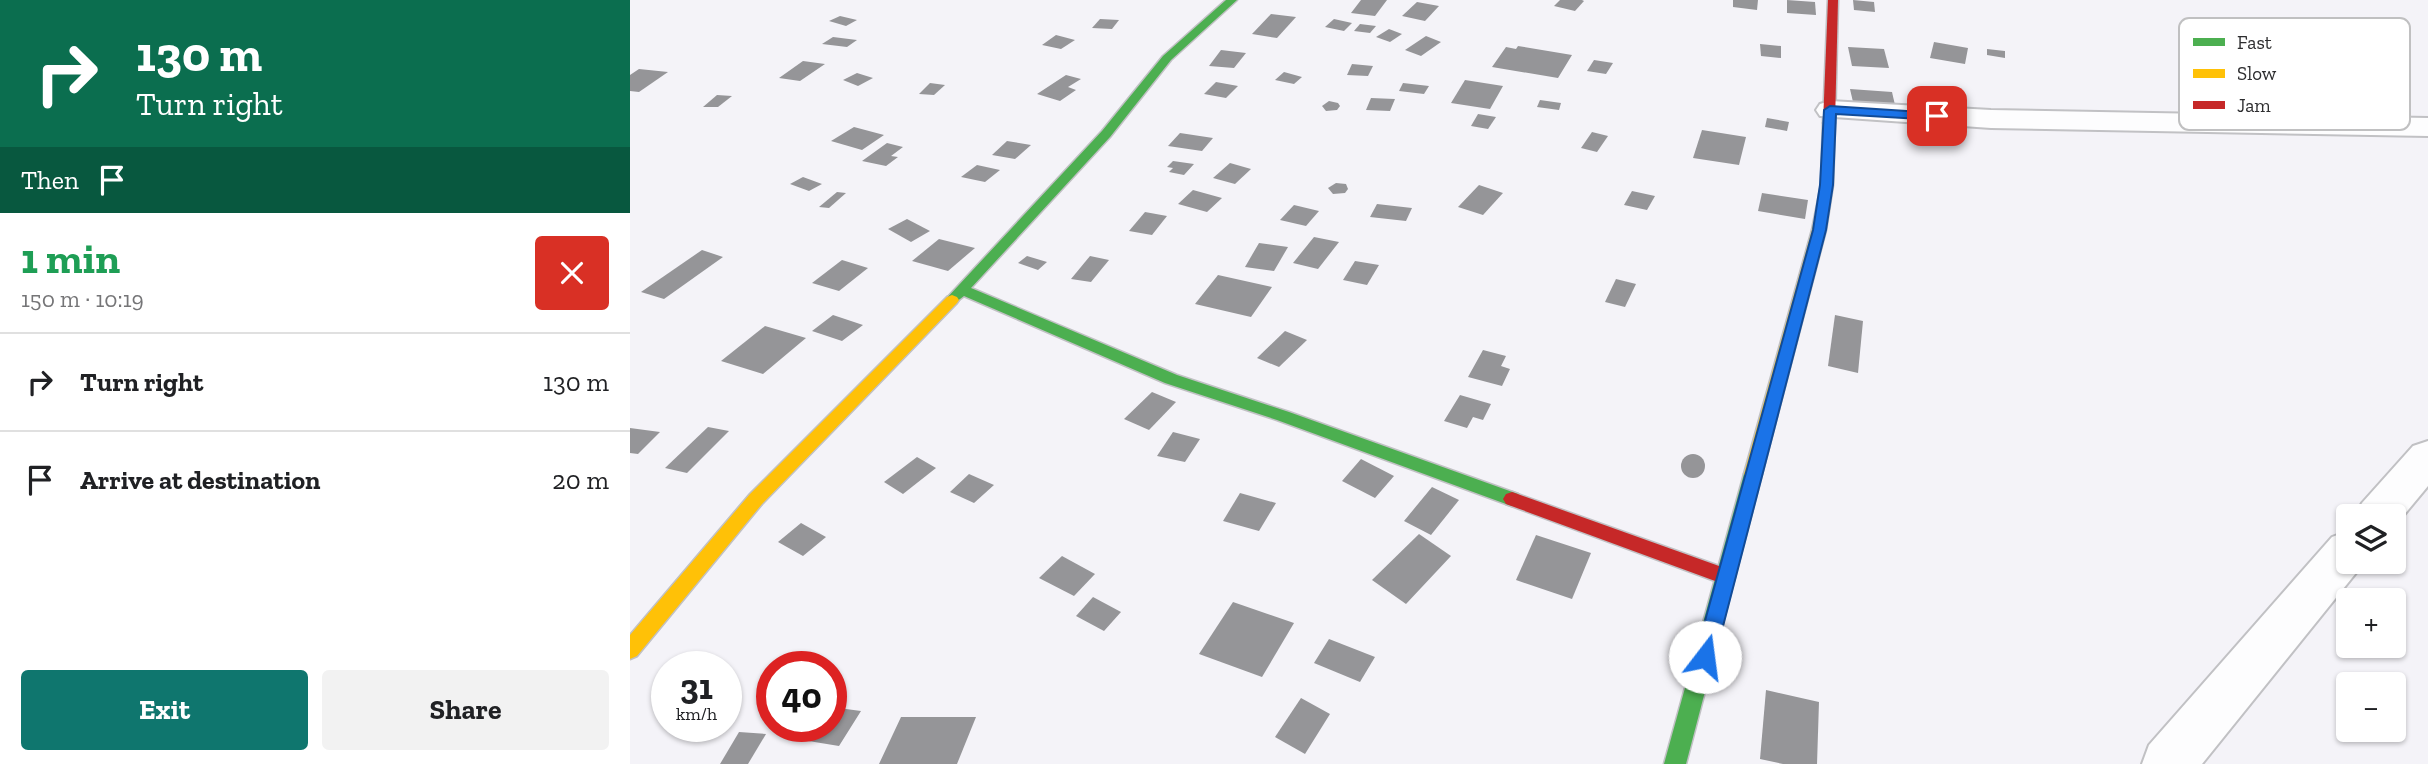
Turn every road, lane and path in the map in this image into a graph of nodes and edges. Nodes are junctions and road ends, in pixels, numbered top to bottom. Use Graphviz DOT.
graph roads {
  1 [pos="1233,0"];
  2 [pos="1833,0"];
  3 [pos="1830,110"];
  4 [pos="2179,122"];
  5 [pos="2410,127"];
  6 [pos="2428,127"];
  7 [pos="961,289"];
  8 [pos="2428,457"];
  9 [pos="2387,504"];
  10 [pos="2336,564"];
  11 [pos="1727,577"];
  12 [pos="630,650"];
  13 [pos="1675,764"];
  14 [pos="2168,764"];
  1 -- 7 [label="street"];
  2 -- 3 [label="street"];
  3 -- 4 [label="street"];
  3 -- 11 [label="street"];
  5 -- 6 [label="street"];
  7 -- 11 [label="street"];
  7 -- 12 [label="street"];
  8 -- 9 [label="street"];
  10 -- 14 [label="street"];
  11 -- 13 [label="street"];
}
